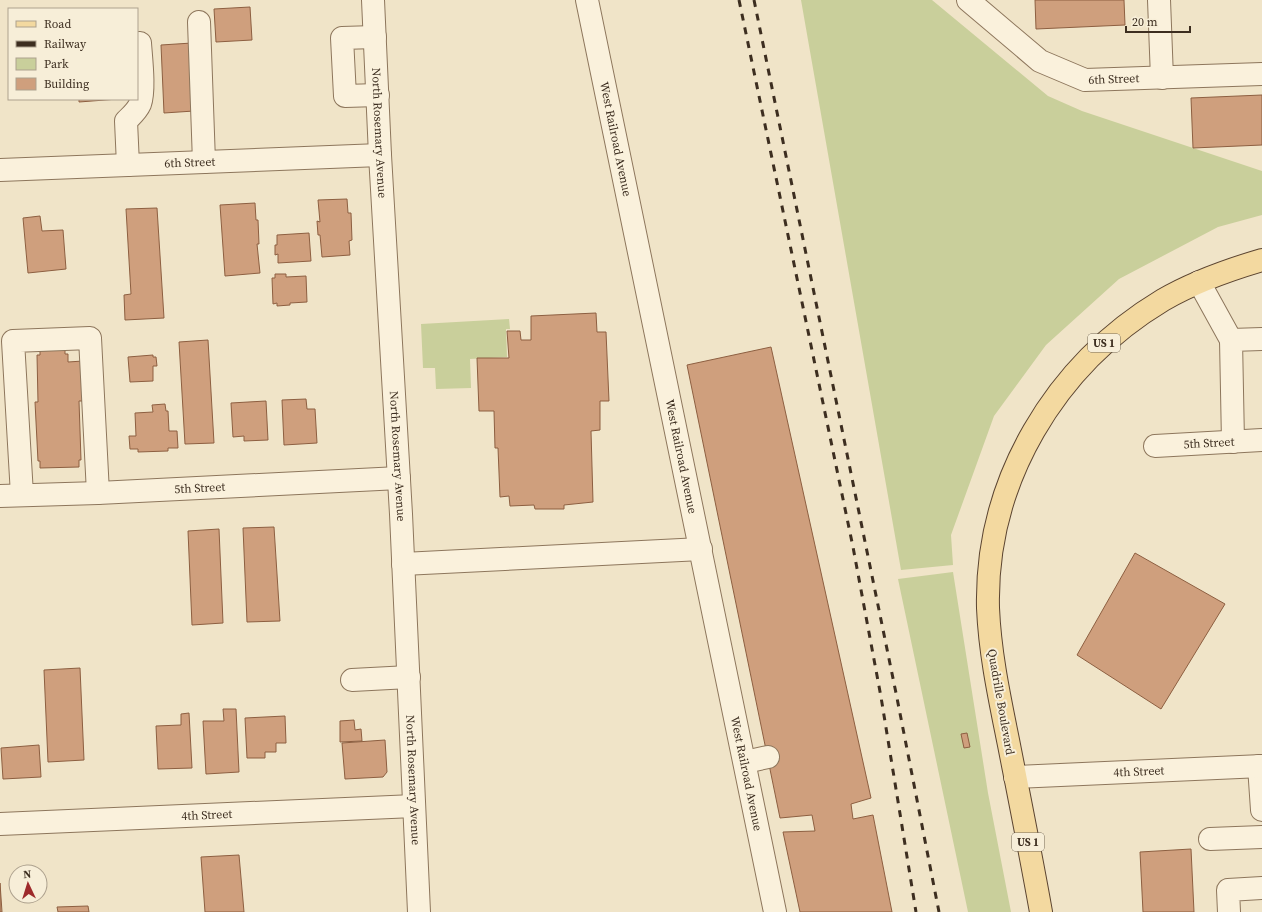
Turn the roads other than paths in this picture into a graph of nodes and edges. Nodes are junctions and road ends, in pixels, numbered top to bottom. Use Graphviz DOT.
graph roads {
  1 [pos="374,0"];
  2 [pos="587,0"];
  3 [pos="968,0"];
  4 [pos="1159,0"];
  5 [pos="199,22"];
  6 [pos="375,37"];
  7 [pos="140,43"];
  8 [pos="1262,74"];
  9 [pos="1162,78"];
  10 [pos="378,95"];
  11 [pos="380,155"];
  12 [pos="204,162"];
  13 [pos="128,165"];
  14 [pos="0,170"];
  15 [pos="1262,260"];
  16 [pos="1199,282"];
  17 [pos="1262,339"];
  18 [pos="1231,340"];
  19 [pos="1262,440"];
  20 [pos="1234,442"];
  21 [pos="1155,446"];
  22 [pos="399,478"];
  23 [pos="98,493"];
  24 [pos="22,495"];
  25 [pos="0,496"];
  26 [pos="701,549"];
  27 [pos="403,564"];
  28 [pos="409,677"];
  29 [pos="352,680"];
  30 [pos="768,757"];
  31 [pos="745,762"];
  32 [pos="1260,766"];
  33 [pos="1015,777"];
  34 [pos="414,806"];
  35 [pos="1262,810"];
  36 [pos="0,824"];
  37 [pos="1262,837"];
  38 [pos="1210,839"];
  39 [pos="1262,888"];
  40 [pos="419,912"];
  41 [pos="775,912"];
  42 [pos="1041,912"];
  43 [pos="1229,912"];
  1 -- 6 [label="street, North Rosemary Avenue"];
  2 -- 26 [label="street, West Railroad Avenue"];
  3 -- 9 [label="street, 6th Street"];
  4 -- 9 [label="street"];
  5 -- 12 [label="street"];
  6 -- 10 [label="street, North Rosemary Avenue"];
  6 -- 10 [label="street"];
  7 -- 13 [label="street"];
  8 -- 9 [label="street, 6th Street"];
  10 -- 11 [label="street, North Rosemary Avenue"];
  11 -- 12 [label="street, 6th Street"];
  11 -- 22 [label="street, North Rosemary Avenue"];
  12 -- 13 [label="street, 6th Street"];
  13 -- 14 [label="street, 6th Street"];
  15 -- 16 [label="main road, US 1"];
  16 -- 18 [label="street"];
  16 -- 33 [label="main road, Quadrille Boulevard / US 1"];
  17 -- 18 [label="street"];
  18 -- 20 [label="street"];
  19 -- 20 [label="street, 5th Street"];
  20 -- 21 [label="street, 5th Street"];
  22 -- 23 [label="street, 5th Street"];
  22 -- 27 [label="street, North Rosemary Avenue"];
  23 -- 24 [label="street, 5th Street"];
  23 -- 24 [label="street"];
  24 -- 25 [label="street, 5th Street"];
  26 -- 27 [label="street"];
  26 -- 31 [label="street, West Railroad Avenue"];
  27 -- 28 [label="street, North Rosemary Avenue"];
  28 -- 29 [label="street"];
  28 -- 34 [label="street, North Rosemary Avenue"];
  30 -- 31 [label="street"];
  31 -- 41 [label="street, West Railroad Avenue"];
  32 -- 33 [label="street, 4th Street"];
  32 -- 35 [label="street"];
  33 -- 42 [label="main road, Quadrille Boulevard / US 1"];
  34 -- 36 [label="street, 4th Street"];
  34 -- 40 [label="street, North Rosemary Avenue"];
  37 -- 38 [label="street"];
  39 -- 43 [label="street"];
}
